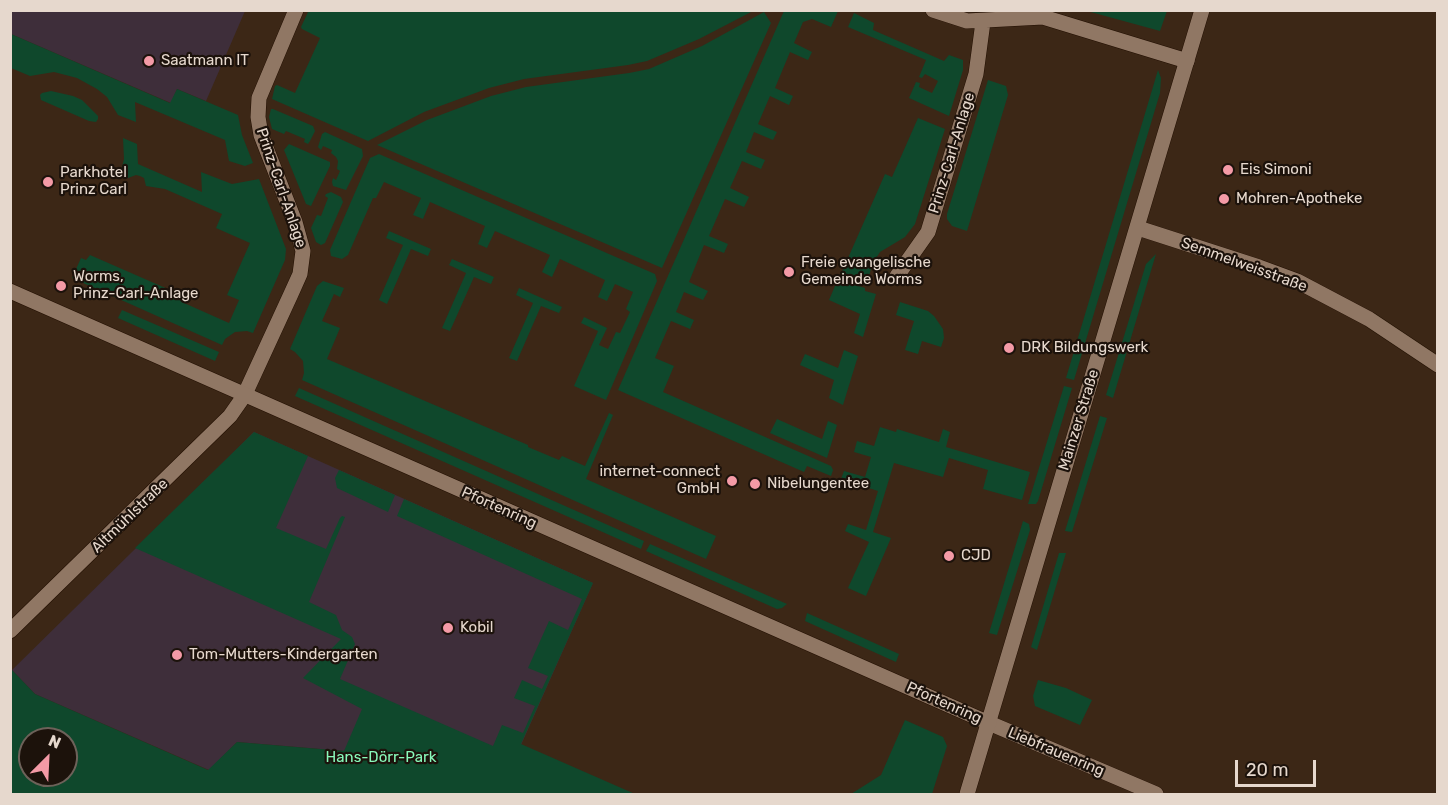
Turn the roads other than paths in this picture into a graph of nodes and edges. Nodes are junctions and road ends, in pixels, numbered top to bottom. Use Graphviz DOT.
graph roads {
  1 [pos="296,10"];
  2 [pos="933,10"];
  3 [pos="1202,10"];
  4 [pos="983,22"];
  5 [pos="1187,61"];
  6 [pos="1138,228"];
  7 [pos="897,276"];
  8 [pos="10,291"];
  9 [pos="1437,365"];
  10 [pos="244,396"];
  11 [pos="10,632"];
  12 [pos="989,723"];
  13 [pos="967,795"];
  14 [pos="1156,795"];
  1 -- 10 [label="main road, Prinz-Carl-Anlage"];
  2 -- 4 [label="main road"];
  3 -- 5 [label="main road, Mainzer Straße"];
  4 -- 5 [label="main road"];
  4 -- 7 [label="main road, Prinz-Carl-Anlage"];
  5 -- 6 [label="main road, Mainzer Straße"];
  6 -- 9 [label="main road, Semmelweisstraße"];
  6 -- 12 [label="main road, Mainzer Straße"];
  8 -- 10 [label="main road, Pfortenring"];
  10 -- 11 [label="main road, Altmühlstraße"];
  10 -- 12 [label="main road, Pfortenring"];
  12 -- 13 [label="main road, Mainzer Straße"];
  12 -- 14 [label="main road, Liebfrauenring"];
}
